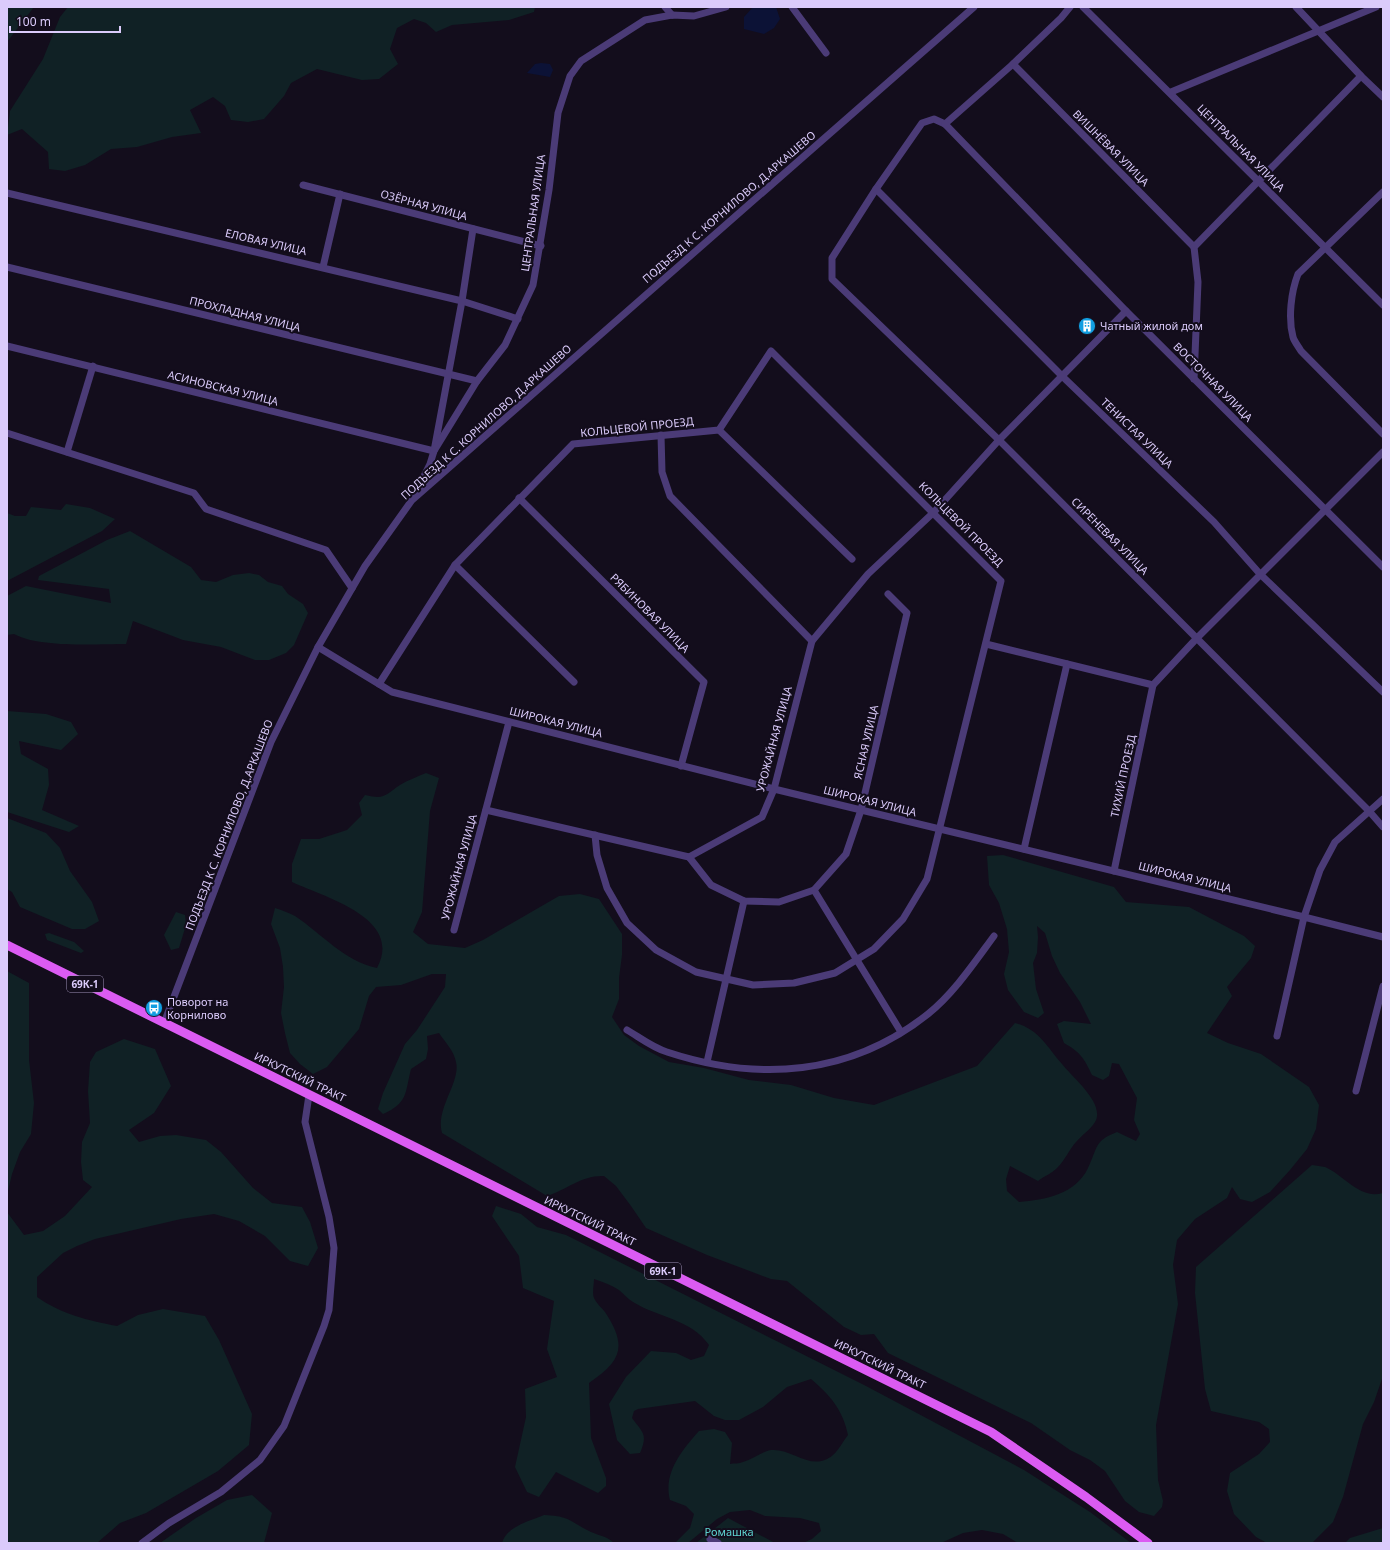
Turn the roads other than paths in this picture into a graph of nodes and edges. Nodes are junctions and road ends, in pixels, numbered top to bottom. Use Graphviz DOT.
graph roads {
  1 [pos="665,7"];
  2 [pos="726,7"];
  3 [pos="792,7"];
  4 [pos="974,7"];
  5 [pos="1070,7"];
  6 [pos="1083,7"];
  7 [pos="1296,7"];
  8 [pos="1376,7"];
  9 [pos="672,15"];
  10 [pos="1319,30"];
  11 [pos="826,53"];
  12 [pos="1013,64"];
  13 [pos="1361,76"];
  14 [pos="1171,92"];
  15 [pos="1383,97"];
  16 [pos="945,124"];
  17 [pos="1260,181"];
  18 [pos="302,185"];
  19 [pos="876,189"];
  20 [pos="1383,192"];
  21 [pos="7,193"];
  22 [pos="340,194"];
  23 [pos="473,229"];
  24 [pos="540,246"];
  25 [pos="1194,247"];
  26 [pos="1324,248"];
  27 [pos="7,267"];
  28 [pos="323,267"];
  29 [pos="462,301"];
  30 [pos="1383,304"];
  31 [pos="1126,311"];
  32 [pos="518,319"];
  33 [pos="7,346"];
  34 [pos="93,366"];
  35 [pos="448,374"];
  36 [pos="1063,377"];
  37 [pos="1194,379"];
  38 [pos="477,382"];
  39 [pos="719,430"];
  40 [pos="7,433"];
  41 [pos="1383,434"];
  42 [pos="661,435"];
  43 [pos="999,440"];
  44 [pos="434,451"];
  45 [pos="67,452"];
  46 [pos="1383,452"];
  47 [pos="519,498"];
  48 [pos="412,500"];
  49 [pos="1326,510"];
  50 [pos="934,512"];
  51 [pos="852,559"];
  52 [pos="455,565"];
  53 [pos="1383,567"];
  54 [pos="1260,574"];
  55 [pos="352,588"];
  56 [pos="888,594"];
  57 [pos="1196,639"];
  58 [pos="812,641"];
  59 [pos="986,644"];
  60 [pos="318,647"];
  61 [pos="1067,664"];
  62 [pos="574,682"];
  63 [pos="379,684"];
  64 [pos="1153,685"];
  65 [pos="1383,692"];
  66 [pos="509,722"];
  67 [pos="681,766"];
  68 [pos="774,789"];
  69 [pos="1383,799"];
  70 [pos="486,810"];
  71 [pos="861,810"];
  72 [pos="1370,811"];
  73 [pos="1383,827"];
  74 [pos="941,829"];
  75 [pos="595,835"];
  76 [pos="1024,849"];
  77 [pos="689,857"];
  78 [pos="1114,871"];
  79 [pos="814,890"];
  80 [pos="744,901"];
  81 [pos="1304,917"];
  82 [pos="454,930"];
  83 [pos="994,936"];
  84 [pos="1383,936"];
  85 [pos="7,945"];
  86 [pos="856,960"];
  87 [pos="726,979"];
  88 [pos="1383,986"];
  89 [pos="164,1023"];
  90 [pos="627,1030"];
  91 [pos="901,1032"];
  92 [pos="1277,1036"];
  93 [pos="707,1062"];
  94 [pos="1356,1091"];
  95 [pos="309,1095"];
  96 [pos="710,1539"];
  97 [pos="142,1543"];
  98 [pos="718,1543"];
  99 [pos="1148,1543"];
  1 -- 9 [label="street"];
  2 -- 9 [label="street, ЦЕНТРАЛЬНАЯ УЛИЦА"];
  3 -- 11 [label="street"];
  4 -- 48 [label="street, ПОДЪЕЗД К С. КОРНИЛОВО, Д.АРКАШЕВО"];
  5 -- 12 [label="street"];
  6 -- 14 [label="street, ЦЕНТРАЛЬНАЯ УЛИЦА"];
  7 -- 10 [label="street"];
  8 -- 10 [label="street"];
  9 -- 24 [label="street, ЦЕНТРАЛЬНАЯ УЛИЦА"];
  10 -- 13 [label="street"];
  10 -- 14 [label="street"];
  12 -- 16 [label="street"];
  12 -- 25 [label="street, ВИШНЁВАЯ УЛИЦА"];
  13 -- 15 [label="street"];
  13 -- 17 [label="street"];
  14 -- 17 [label="street, ЦЕНТРАЛЬНАЯ УЛИЦА"];
  16 -- 19 [label="street"];
  16 -- 31 [label="street, ВОСТОЧНАЯ УЛИЦА"];
  17 -- 25 [label="street"];
  17 -- 26 [label="street, ЦЕНТРАЛЬНАЯ УЛИЦА"];
  18 -- 22 [label="street, ОЗЁРНАЯ УЛИЦА"];
  19 -- 36 [label="street, ТЕНИСТАЯ УЛИЦА"];
  19 -- 43 [label="street, СИРЕНЕВАЯ УЛИЦА"];
  20 -- 26 [label="street"];
  21 -- 28 [label="street, ЕЛОВАЯ УЛИЦА"];
  22 -- 23 [label="street, ОЗЁРНАЯ УЛИЦА"];
  22 -- 28 [label="street"];
  23 -- 24 [label="street, ОЗЁРНАЯ УЛИЦА"];
  23 -- 29 [label="street"];
  24 -- 32 [label="street, ЦЕНТРАЛЬНАЯ УЛИЦА"];
  25 -- 37 [label="street"];
  26 -- 30 [label="street, ЦЕНТРАЛЬНАЯ УЛИЦА"];
  26 -- 41 [label="street"];
  27 -- 35 [label="street, ПРОХЛАДНАЯ УЛИЦА"];
  28 -- 29 [label="street, ЕЛОВАЯ УЛИЦА"];
  29 -- 32 [label="street, ЕЛОВАЯ УЛИЦА"];
  29 -- 35 [label="street"];
  31 -- 36 [label="street"];
  31 -- 37 [label="street, ВОСТОЧНАЯ УЛИЦА"];
  32 -- 38 [label="street, ЦЕНТРАЛЬНАЯ УЛИЦА"];
  33 -- 34 [label="street, АСИНОВСКАЯ УЛИЦА"];
  34 -- 44 [label="street, АСИНОВСКАЯ УЛИЦА"];
  34 -- 45 [label="street"];
  35 -- 38 [label="street, ПРОХЛАДНАЯ УЛИЦА"];
  35 -- 44 [label="street"];
  36 -- 43 [label="street"];
  36 -- 54 [label="street, ТЕНИСТАЯ УЛИЦА"];
  37 -- 49 [label="street, ВОСТОЧНАЯ УЛИЦА"];
  38 -- 44 [label="street, ЦЕНТРАЛЬНАЯ УЛИЦА"];
  39 -- 42 [label="street, КОЛЬЦЕВОЙ ПРОЕЗД"];
  39 -- 50 [label="street, КОЛЬЦЕВОЙ ПРОЕЗД"];
  39 -- 51 [label="street"];
  40 -- 45 [label="street"];
  42 -- 47 [label="street, КОЛЬЦЕВОЙ ПРОЕЗД"];
  42 -- 58 [label="street"];
  43 -- 50 [label="street"];
  43 -- 57 [label="street, СИРЕНЕВАЯ УЛИЦА"];
  44 -- 48 [label="street, ЦЕНТРАЛЬНАЯ УЛИЦА"];
  45 -- 55 [label="street"];
  46 -- 49 [label="street"];
  47 -- 52 [label="street, КОЛЬЦЕВОЙ ПРОЕЗД"];
  47 -- 67 [label="street, РЯБИНОВАЯ УЛИЦА"];
  48 -- 55 [label="street, ПОДЪЕЗД К С. КОРНИЛОВО, Д.АРКАШЕВО"];
  49 -- 53 [label="street, ВОСТОЧНАЯ УЛИЦА"];
  49 -- 54 [label="street"];
  50 -- 58 [label="street"];
  50 -- 59 [label="street, КОЛЬЦЕВОЙ ПРОЕЗД"];
  52 -- 62 [label="street"];
  52 -- 63 [label="street, КОЛЬЦЕВОЙ ПРОЕЗД"];
  54 -- 57 [label="street"];
  54 -- 65 [label="street, ТЕНИСТАЯ УЛИЦА"];
  55 -- 60 [label="street, ПОДЪЕЗД К С. КОРНИЛОВО, Д.АРКАШЕВО"];
  56 -- 71 [label="street, ЯСНАЯ УЛИЦА"];
  57 -- 64 [label="street"];
  57 -- 72 [label="street, СИРЕНЕВАЯ УЛИЦА"];
  58 -- 68 [label="street, УРОЖАЙНАЯ УЛИЦА"];
  59 -- 61 [label="street"];
  59 -- 74 [label="street, КОЛЬЦЕВОЙ ПРОЕЗД"];
  60 -- 63 [label="street, ШИРОКАЯ УЛИЦА"];
  60 -- 89 [label="street, ПОДЪЕЗД К С. КОРНИЛОВО, Д.АРКАШЕВО"];
  61 -- 64 [label="street"];
  61 -- 76 [label="street"];
  63 -- 66 [label="street, ШИРОКАЯ УЛИЦА"];
  64 -- 78 [label="street, ТИХИЙ ПРОЕЗД"];
  66 -- 67 [label="street, ШИРОКАЯ УЛИЦА"];
  66 -- 70 [label="street, УРОЖАЙНАЯ УЛИЦА"];
  67 -- 68 [label="street, ШИРОКАЯ УЛИЦА"];
  68 -- 71 [label="street, ШИРОКАЯ УЛИЦА"];
  68 -- 77 [label="street, УРОЖАЙНАЯ УЛИЦА"];
  69 -- 72 [label="street"];
  70 -- 75 [label="street, УРОЖАЙНАЯ УЛИЦА"];
  70 -- 82 [label="street, УРОЖАЙНАЯ УЛИЦА"];
  71 -- 74 [label="street, ШИРОКАЯ УЛИЦА"];
  71 -- 79 [label="street, ЯСНАЯ УЛИЦА"];
  72 -- 73 [label="street"];
  72 -- 81 [label="street"];
  74 -- 76 [label="street, ШИРОКАЯ УЛИЦА"];
  74 -- 86 [label="street, КОЛЬЦЕВОЙ ПРОЕЗД"];
  75 -- 77 [label="street, УРОЖАЙНАЯ УЛИЦА"];
  75 -- 87 [label="street, КОЛЬЦЕВОЙ ПРОЕЗД"];
  76 -- 78 [label="street, ШИРОКАЯ УЛИЦА"];
  77 -- 80 [label="street, ЯСНАЯ УЛИЦА"];
  78 -- 81 [label="street, ШИРОКАЯ УЛИЦА"];
  79 -- 80 [label="street, ЯСНАЯ УЛИЦА"];
  79 -- 86 [label="street"];
  80 -- 87 [label="street"];
  81 -- 84 [label="street, ШИРОКАЯ УЛИЦА"];
  81 -- 92 [label="street"];
  83 -- 91 [label="street"];
  85 -- 89 [label="main road, ИРКУТСКИЙ ТРАКТ / 69К-1"];
  86 -- 87 [label="street, КОЛЬЦЕВОЙ ПРОЕЗД"];
  86 -- 91 [label="street"];
  87 -- 93 [label="street"];
  88 -- 94 [label="street"];
  89 -- 95 [label="main road, ИРКУТСКИЙ ТРАКТ / 69К-1"];
  90 -- 93 [label="street"];
  91 -- 93 [label="street"];
  95 -- 97 [label="street"];
  95 -- 99 [label="main road, ИРКУТСКИЙ ТРАКТ / 69К-1"];
  96 -- 98 [label="street"];
}
